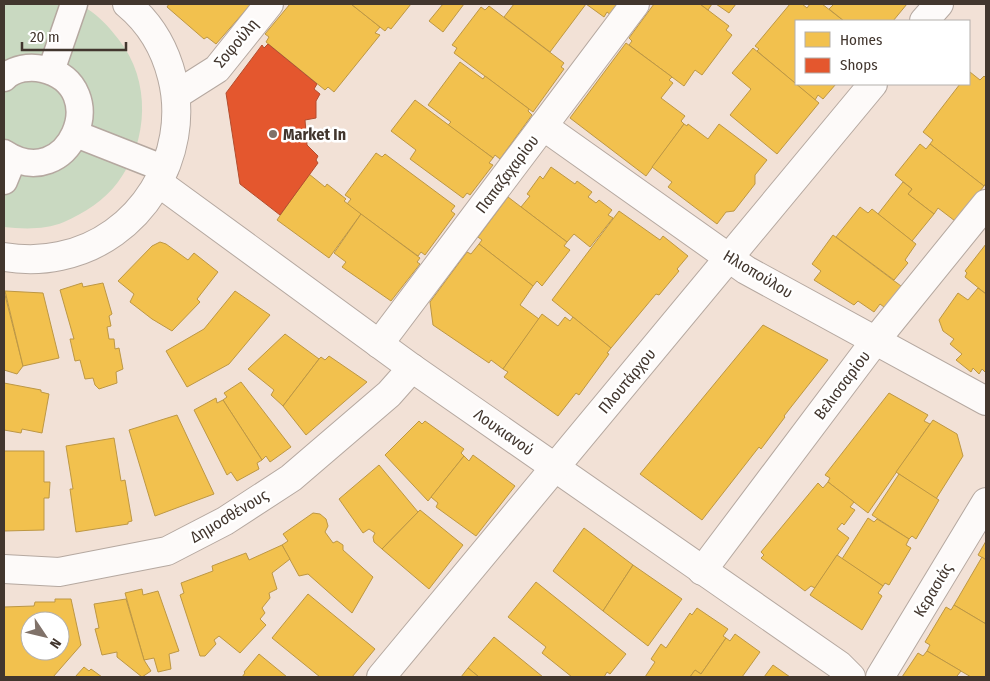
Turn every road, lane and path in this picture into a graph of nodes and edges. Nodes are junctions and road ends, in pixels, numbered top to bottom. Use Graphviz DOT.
graph roads {
  1 [pos="74,4"];
  2 [pos="127,4"];
  3 [pos="269,4"];
  4 [pos="635,4"];
  5 [pos="939,4"];
  6 [pos="925,20"];
  7 [pos="51,71"];
  8 [pos="4,78"];
  9 [pos="871,85"];
  10 [pos="176,95"];
  11 [pos="543,126"];
  12 [pos="76,134"];
  13 [pos="7,164"];
  14 [pos="162,176"];
  15 [pos="986,204"];
  16 [pos="4,257"];
  17 [pos="729,257"];
  18 [pos="875,341"];
  19 [pos="379,344"];
  20 [pos="412,368"];
  21 [pos="986,401"];
  22 [pos="555,468"];
  23 [pos="986,502"];
  24 [pos="4,569"];
  25 [pos="702,571"];
  26 [pos="381,677"];
  27 [pos="851,677"];
  28 [pos="880,677"];
  1 -- 7 [label="street"];
  2 -- 10 [label="street"];
  3 -- 10 [label="street, Σοφούλη"];
  4 -- 11 [label="street, Παπαζαχαρίου"];
  5 -- 6 [label="street"];
  7 -- 8 [label="street"];
  7 -- 12 [label="street"];
  9 -- 17 [label="street, Πλουτάρχου"];
  10 -- 14 [label="street"];
  11 -- 17 [label="street, Ηλιοπούλου"];
  11 -- 19 [label="street, Παπαζαχαρίου"];
  12 -- 13 [label="street"];
  12 -- 14 [label="street"];
  14 -- 16 [label="street"];
  14 -- 19 [label="street, Λουκιανού"];
  15 -- 18 [label="street, Βελισσαρίου"];
  17 -- 18 [label="street, Ηλιοπούλου"];
  17 -- 22 [label="street, Πλουτάρχου"];
  18 -- 21 [label="street, Ηλιοπούλου"];
  18 -- 25 [label="street, Βελισσαρίου"];
  19 -- 20 [label="street, Λουκιανού"];
  20 -- 22 [label="street, Λουκιανού"];
  20 -- 24 [label="street, Δημοσθένους"];
  22 -- 25 [label="street, Λουκιανού"];
  22 -- 26 [label="street, Πλουτάρχου"];
  23 -- 28 [label="street, Κερασιάς"];
  25 -- 27 [label="street, Λουκιανού"];
}
